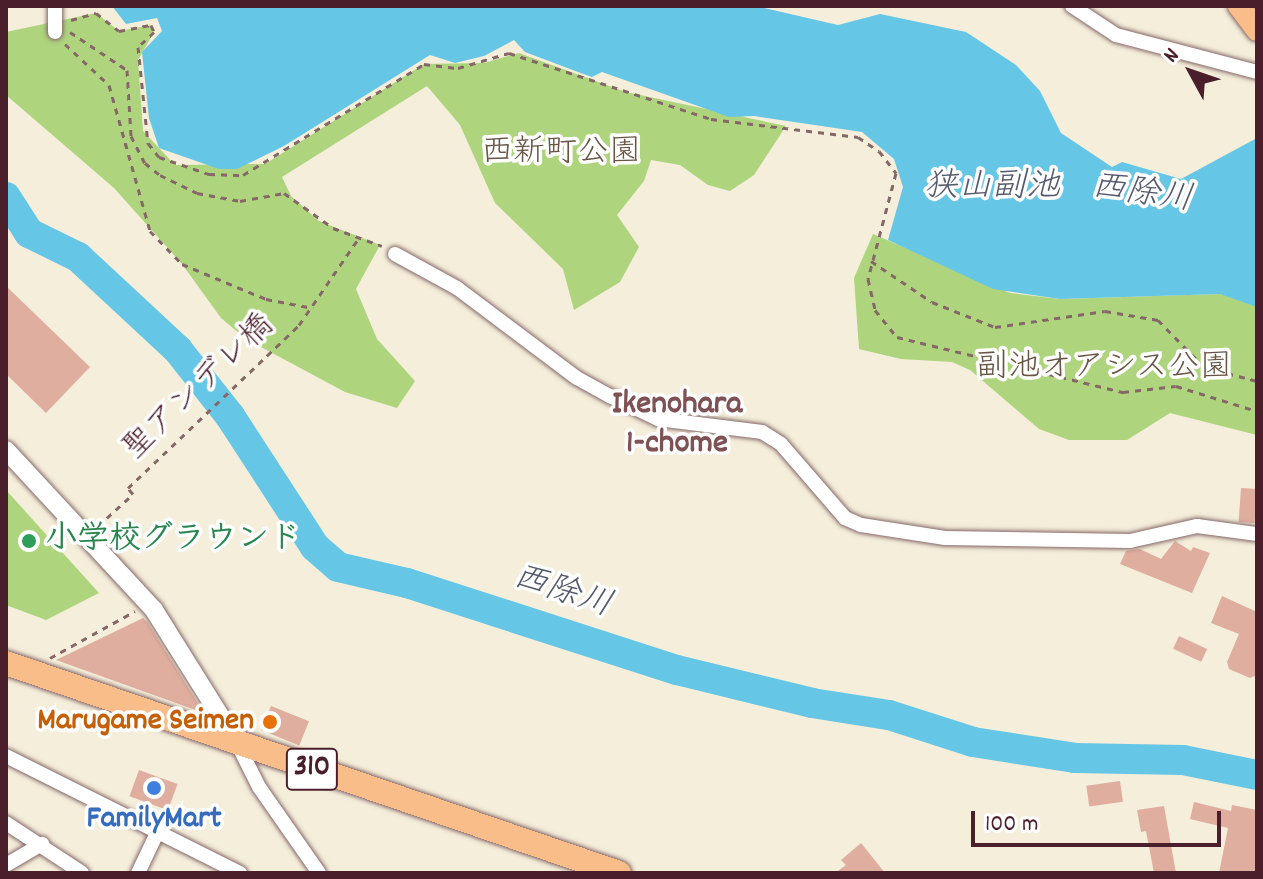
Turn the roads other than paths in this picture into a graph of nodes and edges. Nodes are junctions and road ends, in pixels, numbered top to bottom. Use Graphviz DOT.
graph roads {
  1 [pos="55,6"];
  2 [pos="1072,6"];
  3 [pos="1239,6"];
  4 [pos="55,28"];
  5 [pos="1257,30"];
  6 [pos="1257,72"];
  7 [pos="395,254"];
  8 [pos="6,450"];
  9 [pos="1257,534"];
  10 [pos="6,663"];
  11 [pos="237,743"];
  12 [pos="6,756"];
  13 [pos="6,823"];
  14 [pos="158,831"];
  15 [pos="42,844"];
  16 [pos="6,865"];
  17 [pos="82,873"];
  18 [pos="138,873"];
  19 [pos="240,873"];
  20 [pos="319,873"];
  21 [pos="619,873"];
  1 -- 4 [label="street"];
  2 -- 6 [label="street"];
  3 -- 5 [label="main road"];
  7 -- 9 [label="street"];
  8 -- 11 [label="street"];
  10 -- 11 [label="highway, 310"];
  11 -- 20 [label="street"];
  11 -- 21 [label="highway, 310"];
  12 -- 14 [label="street"];
  13 -- 15 [label="street"];
  14 -- 18 [label="street"];
  14 -- 19 [label="street"];
  15 -- 16 [label="street"];
  15 -- 17 [label="street"];
}
